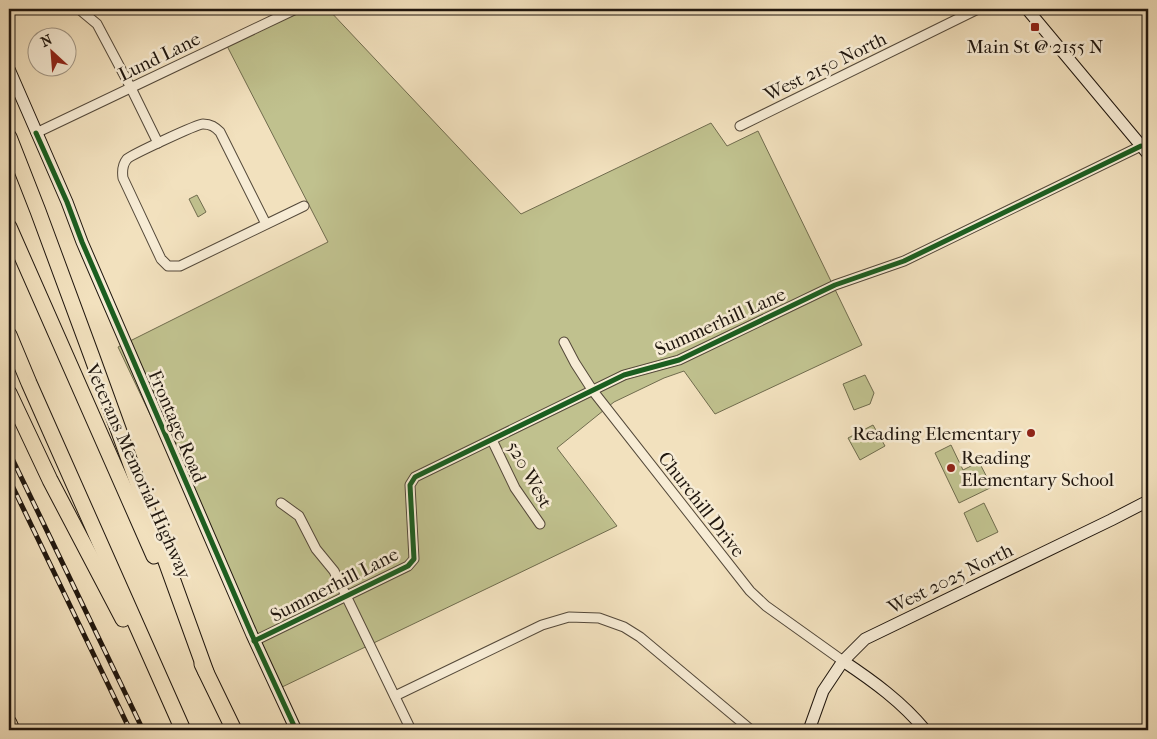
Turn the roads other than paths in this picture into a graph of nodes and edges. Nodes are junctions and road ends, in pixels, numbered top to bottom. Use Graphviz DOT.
graph roads {
  1 [pos="79,9"];
  2 [pos="296,9"];
  3 [pos="978,9"];
  4 [pos="1027,9"];
  5 [pos="9,69"];
  6 [pos="131,88"];
  7 [pos="740,126"];
  8 [pos="36,133"];
  9 [pos="9,137"];
  10 [pos="158,143"];
  11 [pos="1145,150"];
  12 [pos="304,206"];
  13 [pos="266,224"];
  14 [pos="9,227"];
  15 [pos="9,335"];
  16 [pos="564,342"];
  17 [pos="593,391"];
  18 [pos="9,393"];
  19 [pos="492,440"];
  20 [pos="1148,501"];
  21 [pos="281,503"];
  22 [pos="540,524"];
  23 [pos="347,596"];
  24 [pos="254,641"];
  25 [pos="843,661"];
  26 [pos="206,672"];
  27 [pos="395,696"];
  28 [pos="9,723"];
  29 [pos="12,730"];
  30 [pos="183,730"];
  31 [pos="234,730"];
  32 [pos="296,730"];
  33 [pos="411,730"];
  34 [pos="752,730"];
  35 [pos="810,730"];
  36 [pos="925,730"];
  1 -- 6 [label="street"];
  2 -- 6 [label="street, Lund Lane"];
  3 -- 7 [label="street, West 2150 North"];
  4 -- 11 [label="street"];
  5 -- 8 [label="street, Frontage Road"];
  6 -- 8 [label="street, Lund Lane"];
  6 -- 10 [label="street"];
  8 -- 24 [label="street, Frontage Road"];
  9 -- 26 [label="highway"];
  10 -- 13 [label="street"];
  10 -- 13 [label="street"];
  11 -- 17 [label="street, Summerhill Lane"];
  12 -- 13 [label="street"];
  14 -- 26 [label="highway, Veterans Memorial Highway"];
  15 -- 30 [label="highway"];
  16 -- 17 [label="street, Churchill Drive"];
  17 -- 19 [label="street, Summerhill Lane"];
  17 -- 25 [label="street, Churchill Drive"];
  18 -- 30 [label="highway"];
  19 -- 22 [label="street, 520 West"];
  19 -- 23 [label="street, Summerhill Lane"];
  20 -- 25 [label="street, West 2025 North"];
  21 -- 23 [label="street"];
  23 -- 24 [label="street, Summerhill Lane"];
  23 -- 27 [label="street"];
  24 -- 32 [label="street, Frontage Road"];
  25 -- 35 [label="street, West 2025 North"];
  25 -- 36 [label="street"];
  26 -- 31 [label="highway, Veterans Memorial Highway"];
  27 -- 33 [label="street"];
  27 -- 34 [label="street"];
  28 -- 29 [label="highway"];
}
